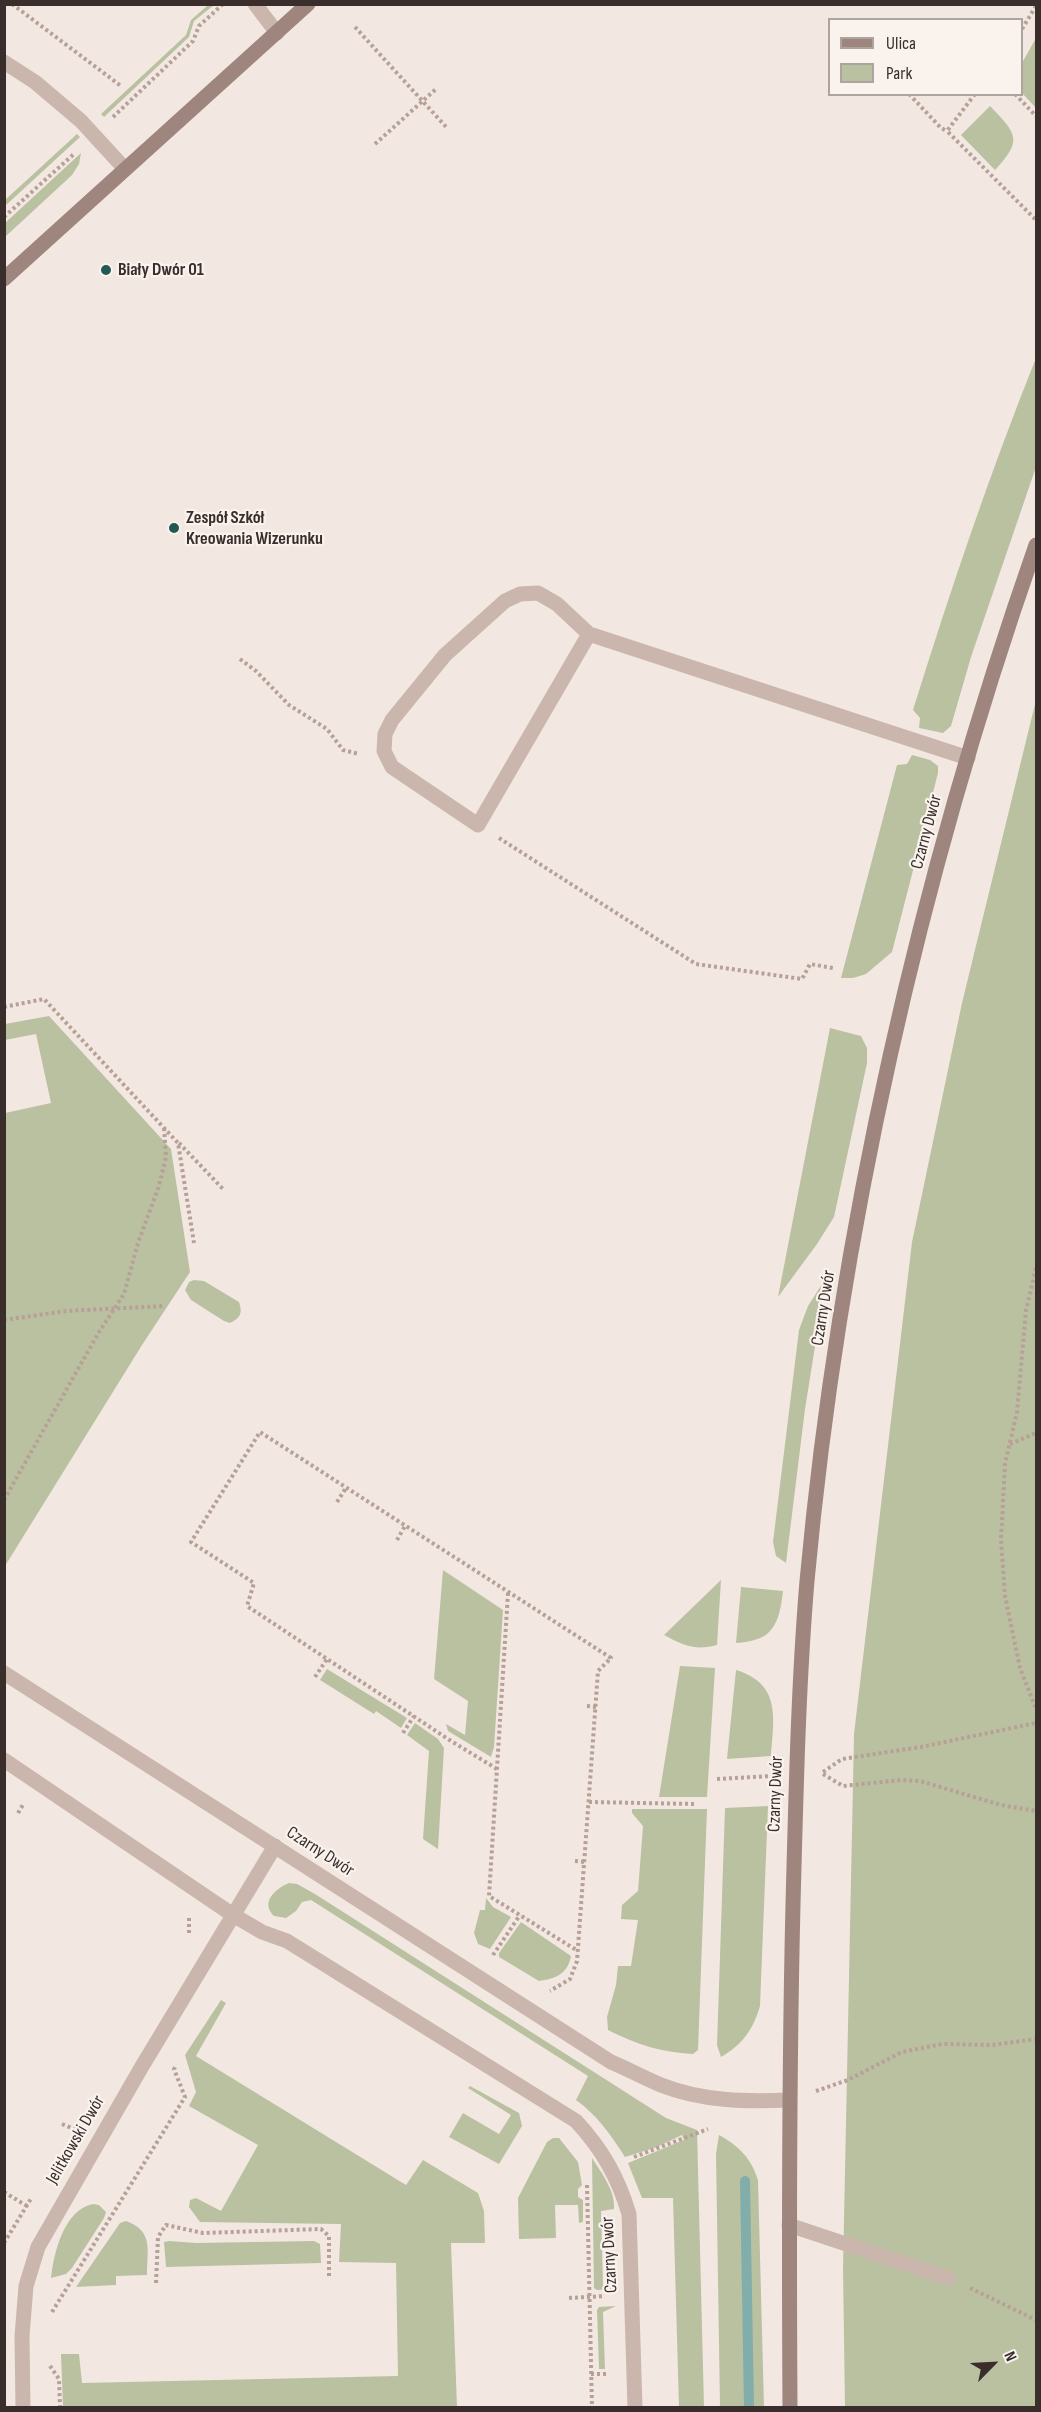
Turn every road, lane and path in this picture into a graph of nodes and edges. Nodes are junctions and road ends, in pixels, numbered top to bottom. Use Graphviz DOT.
graph roads {
  1 [pos="12,4"];
  2 [pos="223,4"];
  3 [pos="255,4"];
  4 [pos="308,4"];
  5 [pos="1036,6"];
  6 [pos="355,27"];
  7 [pos="1023,27"];
  8 [pos="277,33"];
  9 [pos="4,62"];
  10 [pos="122,86"];
  11 [pos="436,89"];
  12 [pos="911,96"];
  13 [pos="973,96"];
  14 [pos="1017,96"];
  15 [pos="423,101"];
  16 [pos="1036,116"];
  17 [pos="448,129"];
  18 [pos="947,131"];
  19 [pos="93,136"];
  20 [pos="375,144"];
  21 [pos="125,169"];
  22 [pos="4,217"];
  23 [pos="1036,220"];
  24 [pos="4,279"];
  25 [pos="1036,545"];
  26 [pos="589,634"];
  27 [pos="240,659"];
  28 [pos="968,758"];
  29 [pos="390,762"];
  30 [pos="478,825"];
  31 [pos="833,968"];
  32 [pos="4,1000"];
  33 [pos="10,1006"];
  34 [pos="4,1007"];
  35 [pos="164,1127"];
  36 [pos="178,1143"];
  37 [pos="223,1189"];
  38 [pos="194,1243"];
  39 [pos="1036,1268"];
  40 [pos="164,1306"];
  41 [pos="114,1309"];
  42 [pos="4,1320"];
  43 [pos="1036,1433"];
  44 [pos="1010,1444"];
  45 [pos="346,1488"];
  46 [pos="4,1500"];
  47 [pos="338,1502"];
  48 [pos="405,1526"];
  49 [pos="397,1540"];
  50 [pos="508,1593"];
  51 [pos="327,1659"];
  52 [pos="4,1672"];
  53 [pos="315,1677"];
  54 [pos="587,1706"];
  55 [pos="596,1707"];
  56 [pos="1036,1709"];
  57 [pos="414,1716"];
  58 [pos="1036,1723"];
  59 [pos="403,1733"];
  60 [pos="4,1760"];
  61 [pos="497,1769"];
  62 [pos="589,1802"];
  63 [pos="695,1804"];
  64 [pos="1036,1811"];
  65 [pos="275,1846"];
  66 [pos="575,1861"];
  67 [pos="585,1862"];
  68 [pos="189,1914"];
  69 [pos="233,1914"];
  70 [pos="519,1915"];
  71 [pos="184,1941"];
  72 [pos="578,1951"];
  73 [pos="490,1959"];
  74 [pos="544,1994"];
  75 [pos="1036,2038"];
  76 [pos="180,2059"];
  77 [pos="789,2100"];
  78 [pos="80,2120"];
  79 [pos="62,2124"];
  80 [pos="74,2129"];
  81 [pos="708,2129"];
  82 [pos="68,2139"];
  83 [pos="657,2149"];
  84 [pos="587,2178"];
  85 [pos="4,2192"];
  86 [pos="33,2196"];
  87 [pos="27,2206"];
  88 [pos="789,2225"];
  89 [pos="4,2243"];
  90 [pos="948,2278"];
  91 [pos="329,2279"];
  92 [pos="156,2283"];
  93 [pos="590,2297"];
  94 [pos="569,2298"];
  95 [pos="48,2318"];
  96 [pos="1036,2320"];
  97 [pos="49,2355"];
  98 [pos="591,2374"];
  99 [pos="606,2374"];
  100 [pos="23,2408"];
  101 [pos="60,2408"];
  102 [pos="592,2408"];
  103 [pos="634,2408"];
  104 [pos="790,2408"];
  1 -- 10 [label="path"];
  2 -- 19 [label="path"];
  3 -- 8 [label="street"];
  4 -- 8 [label="main road"];
  5 -- 7 [label="path"];
  6 -- 15 [label="path"];
  8 -- 21 [label="main road"];
  9 -- 19 [label="street"];
  11 -- 15 [label="path"];
  12 -- 18 [label="path"];
  13 -- 18 [label="path"];
  14 -- 16 [label="path"];
  15 -- 17 [label="path"];
  15 -- 20 [label="path"];
  18 -- 23 [label="path"];
  19 -- 21 [label="street"];
  19 -- 22 [label="path"];
  21 -- 24 [label="main road"];
  25 -- 28 [label="main road, Czarny Dwór"];
  26 -- 28 [label="street"];
  26 -- 29 [label="street"];
  26 -- 30 [label="street"];
  27 -- 29 [label="path"];
  28 -- 77 [label="main road, Czarny Dwór"];
  29 -- 30 [label="street"];
  30 -- 31 [label="path"];
  32 -- 33 [label="path"];
  33 -- 34 [label="path"];
  33 -- 35 [label="path"];
  35 -- 36 [label="path"];
  35 -- 41 [label="path"];
  36 -- 37 [label="path"];
  36 -- 38 [label="path"];
  39 -- 44 [label="path"];
  40 -- 41 [label="path"];
  41 -- 42 [label="path"];
  41 -- 46 [label="path"];
  43 -- 44 [label="path"];
  44 -- 56 [label="path"];
  45 -- 47 [label="path"];
  45 -- 48 [label="path"];
  45 -- 51 [label="path"];
  48 -- 49 [label="path"];
  48 -- 50 [label="path"];
  50 -- 55 [label="path"];
  50 -- 61 [label="path"];
  51 -- 53 [label="path"];
  51 -- 57 [label="path"];
  52 -- 65 [label="street, Czarny Dwór"];
  54 -- 55 [label="path"];
  55 -- 62 [label="path"];
  57 -- 59 [label="path"];
  57 -- 61 [label="path"];
  58 -- 64 [label="path"];
  60 -- 69 [label="street"];
  61 -- 70 [label="path"];
  62 -- 63 [label="path"];
  62 -- 67 [label="path"];
  65 -- 69 [label="street, Jelitkowski Dwór"];
  65 -- 77 [label="street, Czarny Dwór"];
  66 -- 67 [label="path"];
  67 -- 72 [label="path"];
  68 -- 71 [label="path"];
  69 -- 100 [label="street, Jelitkowski Dwór"];
  69 -- 103 [label="street, Czarny Dwór"];
  70 -- 72 [label="path"];
  70 -- 73 [label="path"];
  72 -- 74 [label="path"];
  75 -- 77 [label="path"];
  76 -- 95 [label="path"];
  77 -- 88 [label="main road, Czarny Dwór"];
  78 -- 80 [label="path"];
  79 -- 80 [label="path"];
  80 -- 82 [label="path"];
  81 -- 83 [label="path"];
  84 -- 93 [label="path"];
  85 -- 87 [label="path"];
  86 -- 87 [label="path"];
  87 -- 89 [label="path"];
  88 -- 90 [label="street"];
  88 -- 104 [label="main road, Czarny Dwór"];
  90 -- 96 [label="path"];
  91 -- 92 [label="path"];
  93 -- 94 [label="path"];
  93 -- 98 [label="path"];
  97 -- 101 [label="path"];
  98 -- 99 [label="path"];
  98 -- 102 [label="path"];
}
